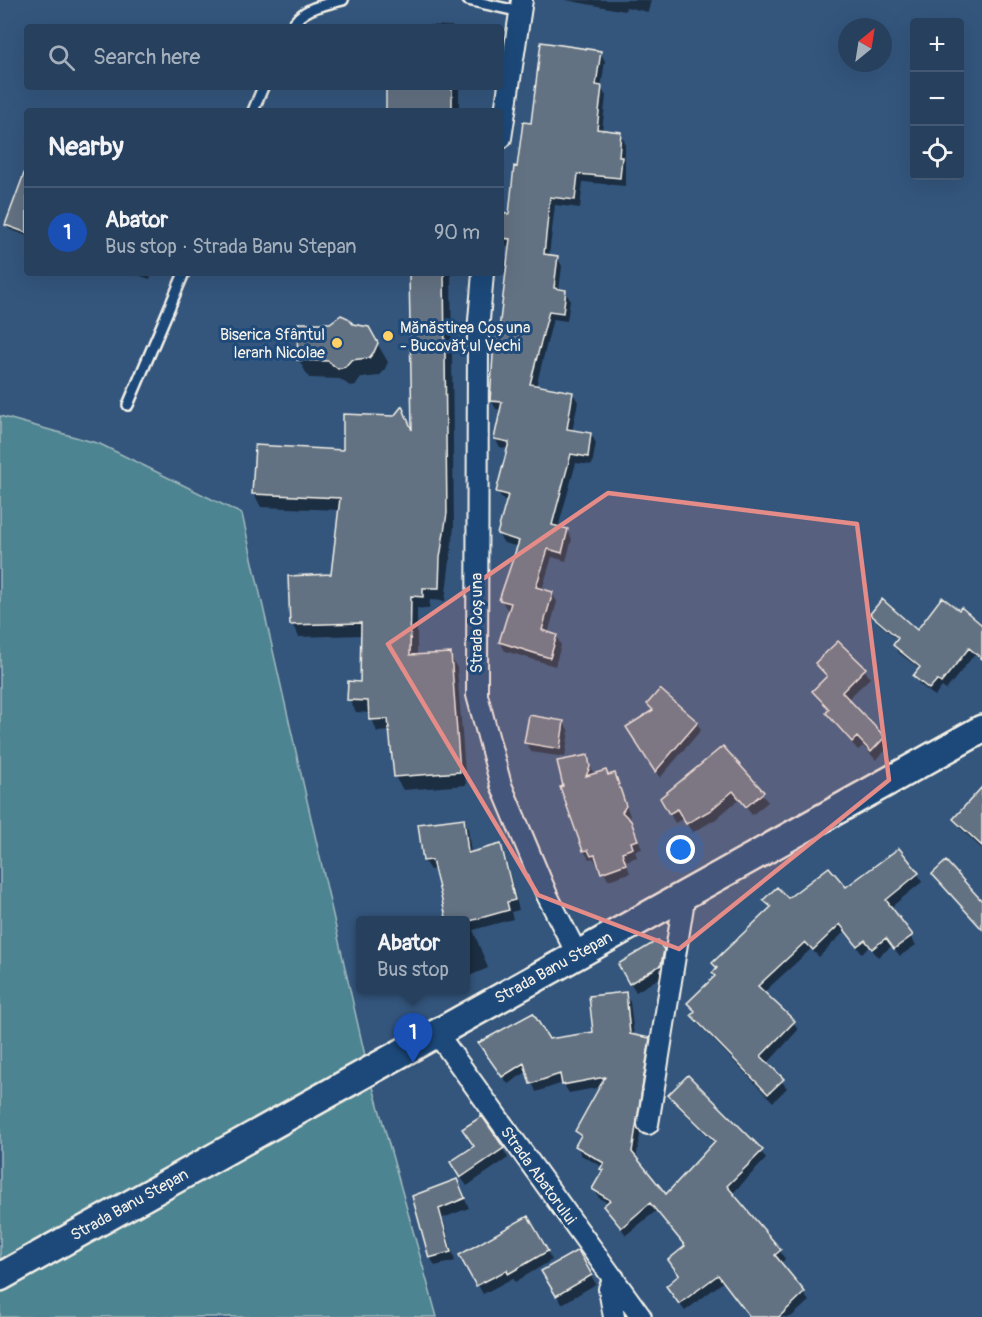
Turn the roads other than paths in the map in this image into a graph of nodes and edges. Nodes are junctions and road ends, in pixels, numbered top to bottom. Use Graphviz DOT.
graph roads {
  1 [pos="343,0"];
  2 [pos="468,0"];
  3 [pos="521,6"];
  4 [pos="294,24"];
  5 [pos="262,90"];
  6 [pos="254,108"];
  7 [pos="504,118"];
  8 [pos="183,276"];
  9 [pos="483,276"];
  10 [pos="128,405"];
  11 [pos="982,729"];
  12 [pos="685,894"];
  13 [pos="577,954"];
  14 [pos="436,1032"];
  15 [pos="648,1124"];
  16 [pos="0,1277"];
  17 [pos="614,1278"];
  18 [pos="614,1317"];
  19 [pos="641,1317"];
  1 -- 4 [label="lane"];
  2 -- 3 [label="lane"];
  3 -- 7 [label="street"];
  5 -- 6 [label="lane"];
  8 -- 10 [label="lane"];
  9 -- 13 [label="street, Strada Coșuna"];
  11 -- 12 [label="main road, Strada Banu Stepan"];
  12 -- 13 [label="main road, Strada Banu Stepan"];
  12 -- 15 [label="street"];
  13 -- 14 [label="main road, Strada Banu Stepan"];
  14 -- 16 [label="main road, Strada Banu Stepan"];
  14 -- 17 [label="street, Strada Abatorului"];
  17 -- 18 [label="street"];
  17 -- 19 [label="street, Strada Abatorului"];
}
